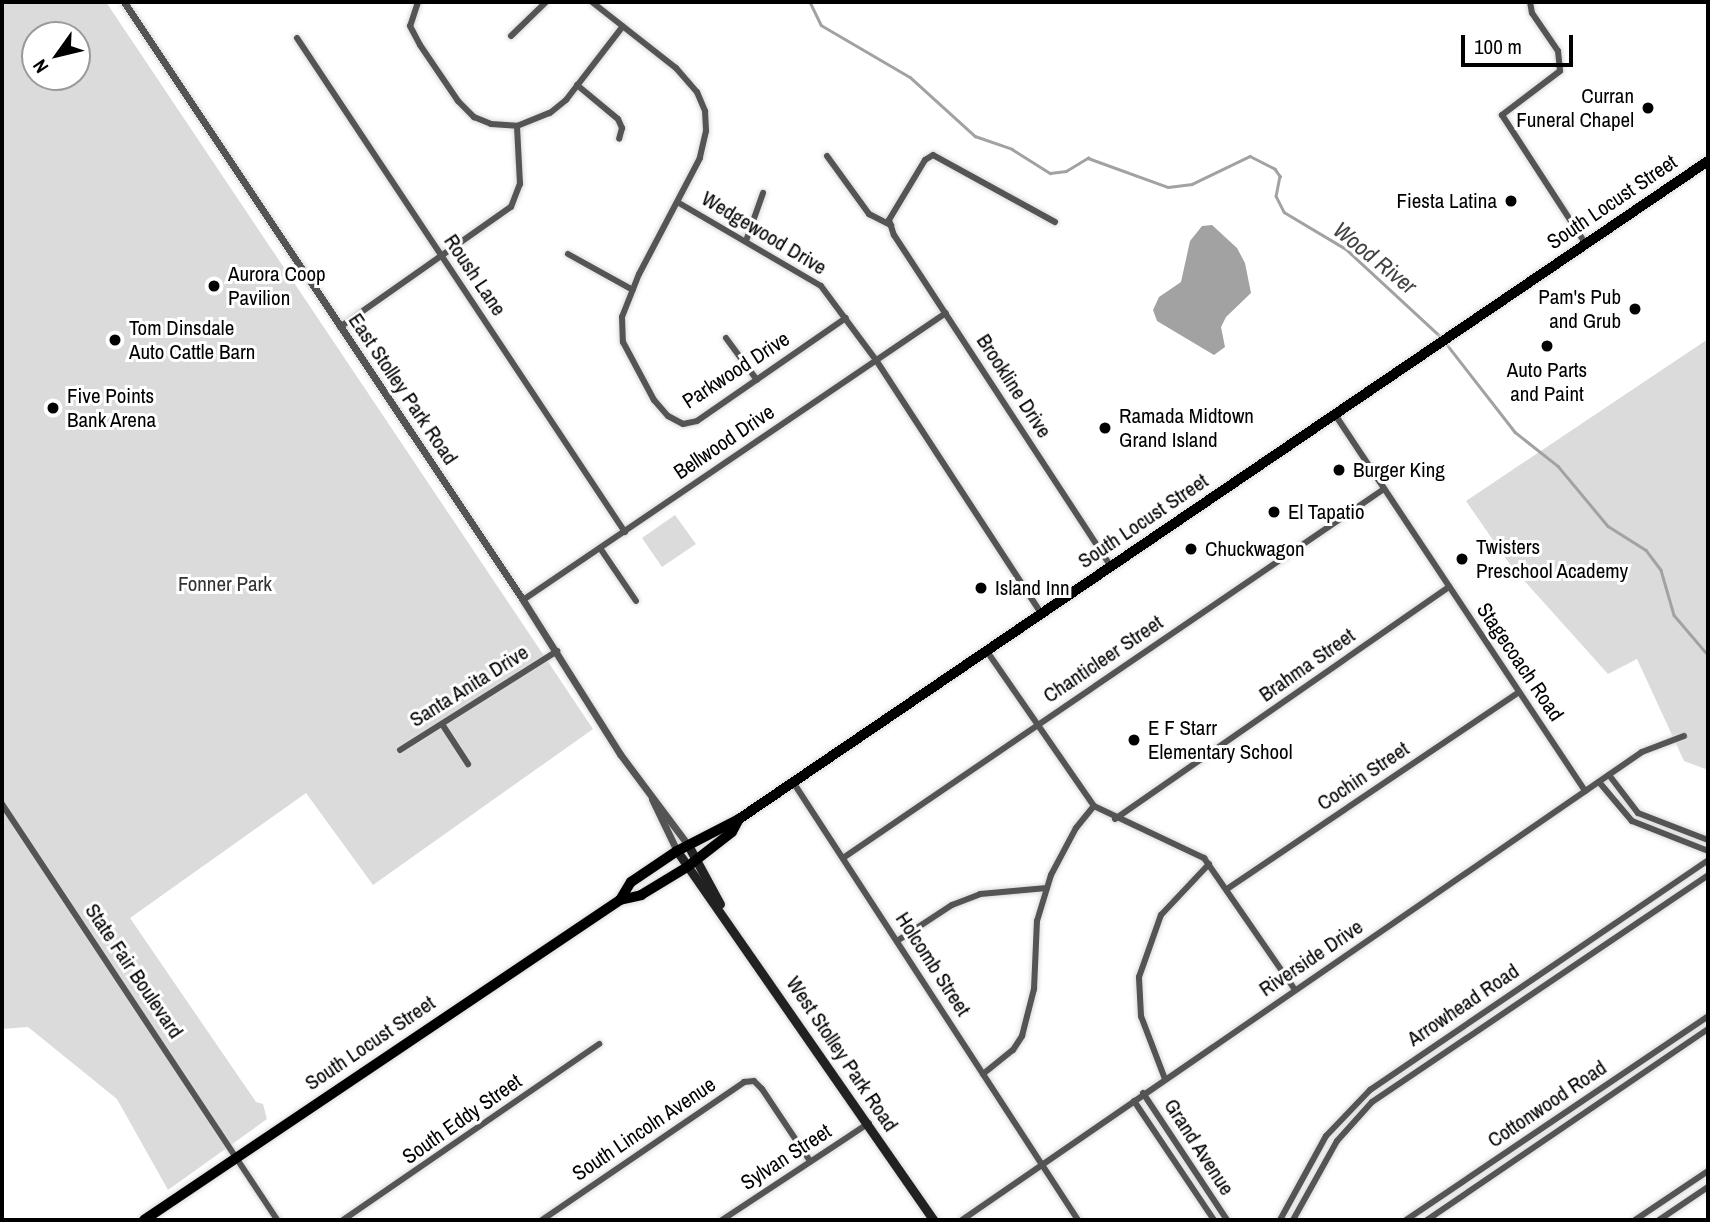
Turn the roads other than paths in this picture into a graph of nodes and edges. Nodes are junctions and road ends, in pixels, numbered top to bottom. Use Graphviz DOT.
graph roads {
  1 [pos="124,2"];
  2 [pos="418,2"];
  3 [pos="546,2"];
  4 [pos="592,2"];
  5 [pos="1530,2"];
  6 [pos="623,26"];
  7 [pos="511,36"];
  8 [pos="297,37"];
  9 [pos="577,85"];
  10 [pos="517,126"];
  11 [pos="619,139"];
  12 [pos="827,156"];
  13 [pos="1708,161"];
  14 [pos="763,193"];
  15 [pos="679,203"];
  16 [pos="1055,222"];
  17 [pos="891,225"];
  18 [pos="746,241"];
  19 [pos="1585,243"];
  20 [pos="568,254"];
  21 [pos="443,259"];
  22 [pos="633,290"];
  23 [pos="946,313"];
  24 [pos="846,318"];
  25 [pos="340,327"];
  26 [pos="726,338"];
  27 [pos="876,360"];
  28 [pos="757,380"];
  29 [pos="1334,413"];
  30 [pos="1384,489"];
  31 [pos="625,532"];
  32 [pos="600,548"];
  33 [pos="1111,566"];
  34 [pos="1450,587"];
  35 [pos="523,600"];
  36 [pos="636,601"];
  37 [pos="1041,613"];
  38 [pos="986,650"];
  39 [pos="556,651"];
  40 [pos="1519,692"];
  41 [pos="442,724"];
  42 [pos="1037,725"];
  43 [pos="1684,736"];
  44 [pos="400,750"];
  45 [pos="468,764"];
  46 [pos="1609,775"];
  47 [pos="793,782"];
  48 [pos="1599,782"];
  49 [pos="1585,791"];
  50 [pos="652,798"];
  51 [pos="2,804"];
  52 [pos="1094,806"];
  53 [pos="1115,819"];
  54 [pos="739,820"];
  55 [pos="1708,840"];
  56 [pos="688,845"];
  57 [pos="677,851"];
  58 [pos="1708,851"];
  59 [pos="843,858"];
  60 [pos="1708,860"];
  61 [pos="691,864"];
  62 [pos="1209,864"];
  63 [pos="1708,875"];
  64 [pos="1047,888"];
  65 [pos="1227,889"];
  66 [pos="620,900"];
  67 [pos="897,941"];
  68 [pos="1295,990"];
  69 [pos="1708,1016"];
  70 [pos="1708,1029"];
  71 [pos="599,1044"];
  72 [pos="983,1074"];
  73 [pos="1164,1079"];
  74 [pos="1143,1093"];
  75 [pos="1133,1101"];
  76 [pos="869,1123"];
  77 [pos="236,1158"];
  78 [pos="810,1161"];
  79 [pos="1043,1167"];
  80 [pos="1708,1171"];
  81 [pos="1708,1187"];
  82 [pos="144,1220"];
  83 [pos="277,1220"];
  84 [pos="343,1220"];
  85 [pos="542,1220"];
  86 [pos="722,1220"];
  87 [pos="933,1220"];
  88 [pos="962,1220"];
  89 [pos="1078,1220"];
  90 [pos="1214,1220"];
  91 [pos="1227,1220"];
  92 [pos="1280,1220"];
  93 [pos="1293,1220"];
  94 [pos="1406,1220"];
  95 [pos="1427,1220"];
  96 [pos="1635,1220"];
  97 [pos="1659,1220"];
  1 -- 25 [label="street, East Stolley Park Road"];
  2 -- 10 [label="street"];
  3 -- 7 [label="street"];
  4 -- 6 [label="street, Wedgewood Drive"];
  5 -- 19 [label="street"];
  6 -- 9 [label="street"];
  6 -- 15 [label="street, Wedgewood Drive"];
  8 -- 21 [label="street, Roush Lane"];
  9 -- 10 [label="street"];
  9 -- 11 [label="street"];
  10 -- 21 [label="street"];
  12 -- 17 [label="street"];
  13 -- 19 [label="main road, South Locust Street"];
  14 -- 18 [label="street"];
  15 -- 18 [label="street, Wedgewood Drive"];
  15 -- 22 [label="street, Parkwood Drive"];
  16 -- 17 [label="street"];
  17 -- 23 [label="street, Brookline Drive"];
  18 -- 24 [label="street, Wedgewood Drive"];
  19 -- 29 [label="main road, South Locust Street"];
  20 -- 22 [label="street"];
  21 -- 25 [label="street"];
  21 -- 31 [label="street, Roush Lane"];
  22 -- 28 [label="street, Parkwood Drive"];
  23 -- 27 [label="street, Bellwood Drive"];
  23 -- 33 [label="street, Brookline Drive"];
  24 -- 27 [label="street, Wedgewood Drive"];
  24 -- 28 [label="street, Parkwood Drive"];
  25 -- 35 [label="street, East Stolley Park Road"];
  26 -- 28 [label="street"];
  27 -- 31 [label="street, Bellwood Drive"];
  27 -- 37 [label="street, Wedgewood Drive"];
  29 -- 30 [label="street, Stagecoach Road"];
  29 -- 33 [label="main road, South Locust Street"];
  30 -- 34 [label="street, Stagecoach Road"];
  30 -- 42 [label="street, Chanticleer Street"];
  31 -- 32 [label="street, Bellwood Drive"];
  32 -- 35 [label="street, Bellwood Drive"];
  32 -- 36 [label="street"];
  33 -- 37 [label="main road, South Locust Street"];
  34 -- 40 [label="street, Stagecoach Road"];
  34 -- 53 [label="street, Brahma Street"];
  35 -- 39 [label="street, East Stolley Park Road"];
  37 -- 38 [label="main road, South Locust Street"];
  38 -- 42 [label="street"];
  38 -- 47 [label="main road, South Locust Street"];
  39 -- 41 [label="street, Santa Anita Drive"];
  39 -- 50 [label="street, East Stolley Park Road"];
  40 -- 49 [label="street, Stagecoach Road"];
  40 -- 65 [label="street, Cochin Street"];
  41 -- 44 [label="street, Santa Anita Drive"];
  41 -- 45 [label="street"];
  42 -- 52 [label="street"];
  42 -- 59 [label="street, Chanticleer Street"];
  43 -- 46 [label="street, Riverside Drive"];
  46 -- 48 [label="street, Riverside Drive"];
  46 -- 55 [label="street"];
  47 -- 54 [label="main road, South Locust Street"];
  47 -- 59 [label="street, Holcomb Street"];
  48 -- 49 [label="street, Riverside Drive"];
  48 -- 58 [label="street"];
  49 -- 68 [label="street, Riverside Drive"];
  50 -- 56 [label="street, East Stolley Park Road"];
  50 -- 57 [label="street, East Stolley Park Road"];
  51 -- 77 [label="street, State Fair Boulevard"];
  52 -- 53 [label="street"];
  52 -- 64 [label="street"];
  53 -- 62 [label="street"];
  54 -- 56 [label="main road, South Locust Street"];
  54 -- 61 [label="main road, South Locust Street"];
  56 -- 57 [label="main road, South Locust Street"];
  56 -- 61 [label="main road, West Stolley Park Road"];
  57 -- 61 [label="main road, West Stolley Park Road"];
  57 -- 66 [label="main road, South Locust Street"];
  59 -- 67 [label="street, Holcomb Street"];
  60 -- 92 [label="street, Arrowhead Road"];
  61 -- 66 [label="main road, South Locust Street"];
  61 -- 76 [label="main road, West Stolley Park Road"];
  62 -- 65 [label="street"];
  62 -- 73 [label="street"];
  63 -- 93 [label="street, Arrowhead Road"];
  64 -- 67 [label="street"];
  64 -- 72 [label="street"];
  65 -- 68 [label="street"];
  66 -- 77 [label="main road, South Locust Street"];
  67 -- 72 [label="street, Holcomb Street"];
  68 -- 73 [label="street, Riverside Drive"];
  69 -- 94 [label="street, Cottonwood Road"];
  70 -- 95 [label="street, Cottonwood Road"];
  71 -- 84 [label="street, South Eddy Street"];
  72 -- 79 [label="street, Holcomb Street"];
  73 -- 74 [label="street, Riverside Drive"];
  74 -- 75 [label="street, Riverside Drive"];
  74 -- 91 [label="street, Grand Avenue"];
  75 -- 79 [label="street, Riverside Drive"];
  75 -- 90 [label="street, Grand Avenue"];
  76 -- 78 [label="street, Sylvan Street"];
  76 -- 87 [label="main road, West Stolley Park Road"];
  77 -- 82 [label="main road, South Locust Street"];
  77 -- 83 [label="street, State Fair Boulevard"];
  78 -- 85 [label="street, South Lincoln Avenue"];
  78 -- 86 [label="street, Sylvan Street"];
  79 -- 88 [label="street, Riverside Drive"];
  79 -- 89 [label="street, Holcomb Street"];
  80 -- 96 [label="street"];
  81 -- 97 [label="street"];
}
